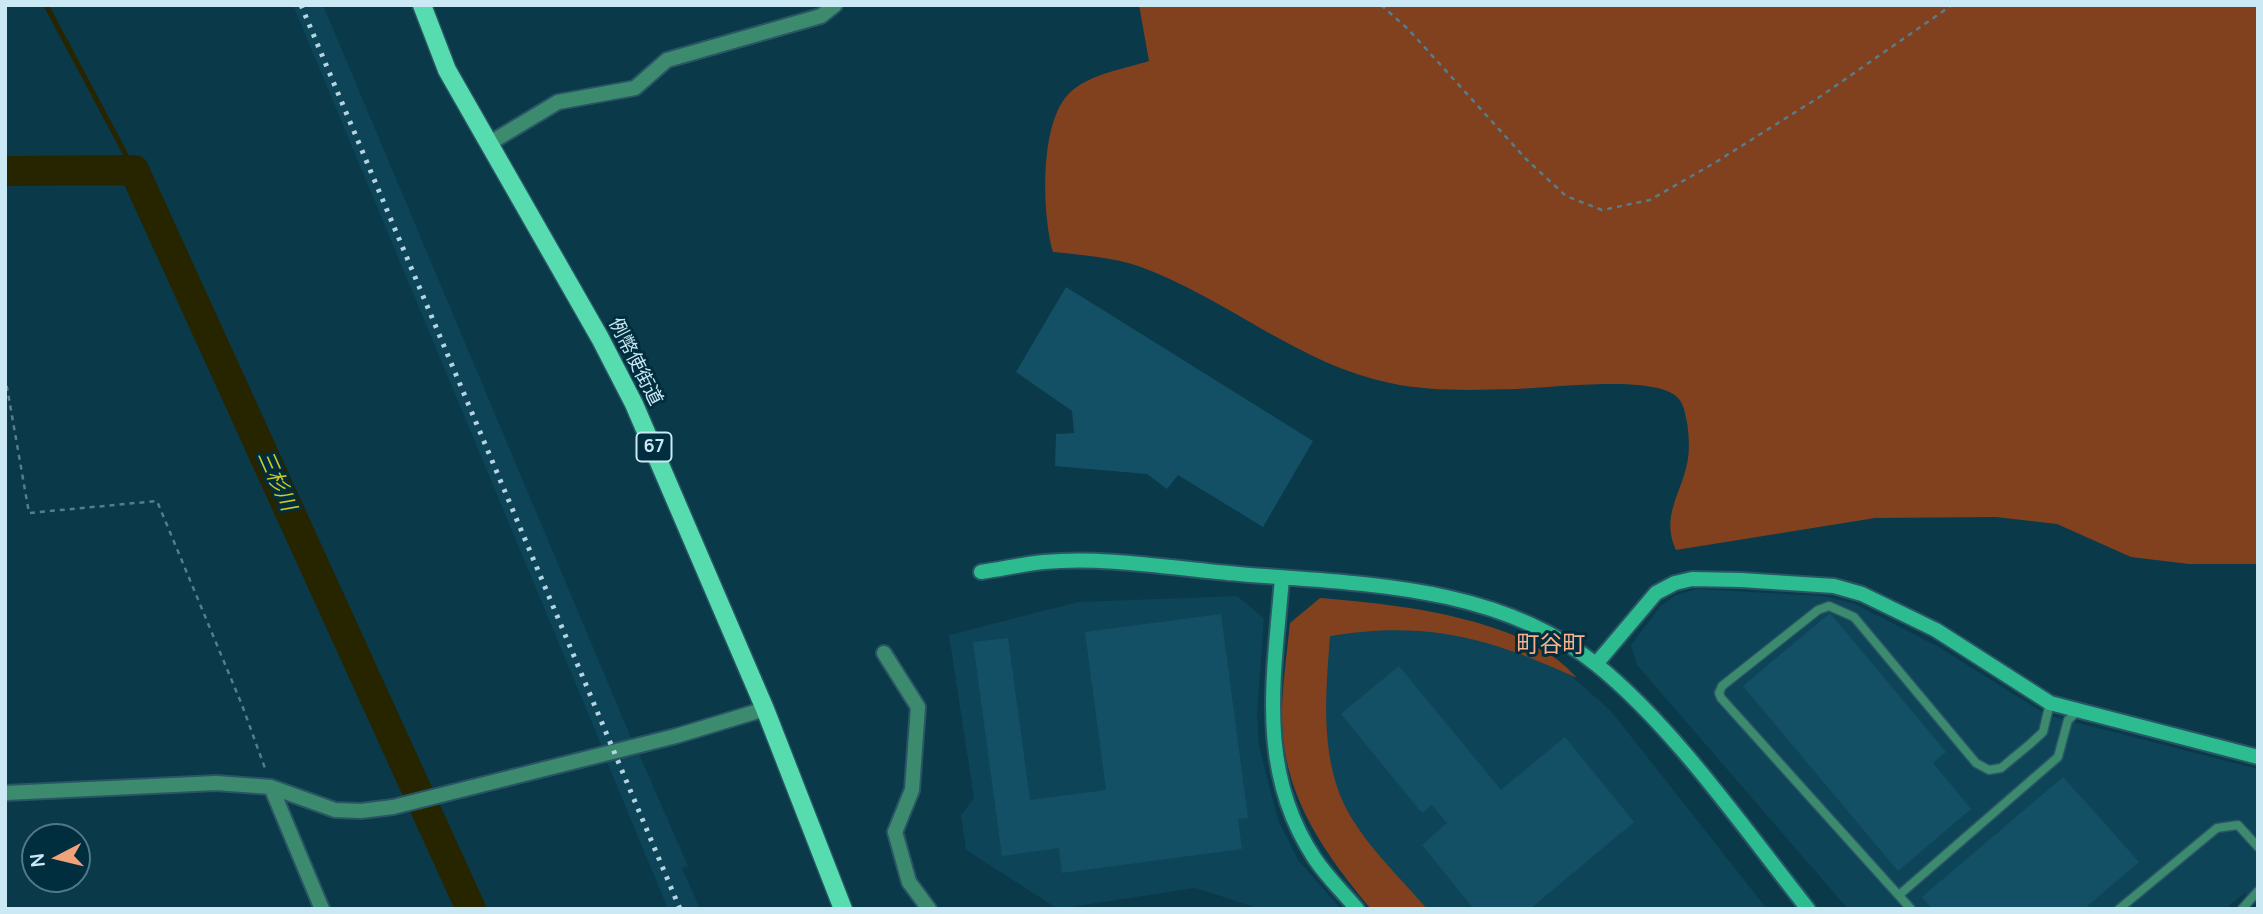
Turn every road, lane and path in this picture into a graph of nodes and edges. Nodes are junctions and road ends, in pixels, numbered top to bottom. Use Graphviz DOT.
graph roads {
  1 [pos="422,5"];
  2 [pos="835,5"];
  3 [pos="1381,5"];
  4 [pos="1952,5"];
  5 [pos="488,144"];
  6 [pos="5,376"];
  7 [pos="981,572"];
  8 [pos="1282,578"];
  9 [pos="884,653"];
  10 [pos="1596,664"];
  11 [pos="2050,703"];
  12 [pos="765,709"];
  13 [pos="2079,710"];
  14 [pos="2258,757"];
  15 [pos="271,787"];
  16 [pos="5,793"];
  17 [pos="2258,848"];
  18 [pos="2258,891"];
  19 [pos="1899,895"];
  20 [pos="322,909"];
  21 [pos="843,909"];
  22 [pos="929,909"];
  23 [pos="1357,909"];
  24 [pos="1808,909"];
  25 [pos="1911,909"];
  26 [pos="2119,909"];
  27 [pos="2242,909"];
  1 -- 5 [label="main road, 例幣使街道 / 67"];
  2 -- 5 [label="street"];
  3 -- 4 [label="path"];
  5 -- 12 [label="main road, 例幣使街道 / 67"];
  6 -- 15 [label="path"];
  7 -- 8 [label="street"];
  8 -- 10 [label="street"];
  8 -- 23 [label="street"];
  9 -- 22 [label="street"];
  10 -- 11 [label="street"];
  10 -- 24 [label="street"];
  11 -- 13 [label="street"];
  11 -- 19 [label="lane"];
  12 -- 15 [label="street"];
  12 -- 21 [label="main road, 例幣使街道 / 67"];
  13 -- 14 [label="street"];
  13 -- 19 [label="lane"];
  15 -- 16 [label="street"];
  15 -- 20 [label="street"];
  17 -- 26 [label="lane"];
  18 -- 27 [label="lane"];
  19 -- 25 [label="lane"];
}
